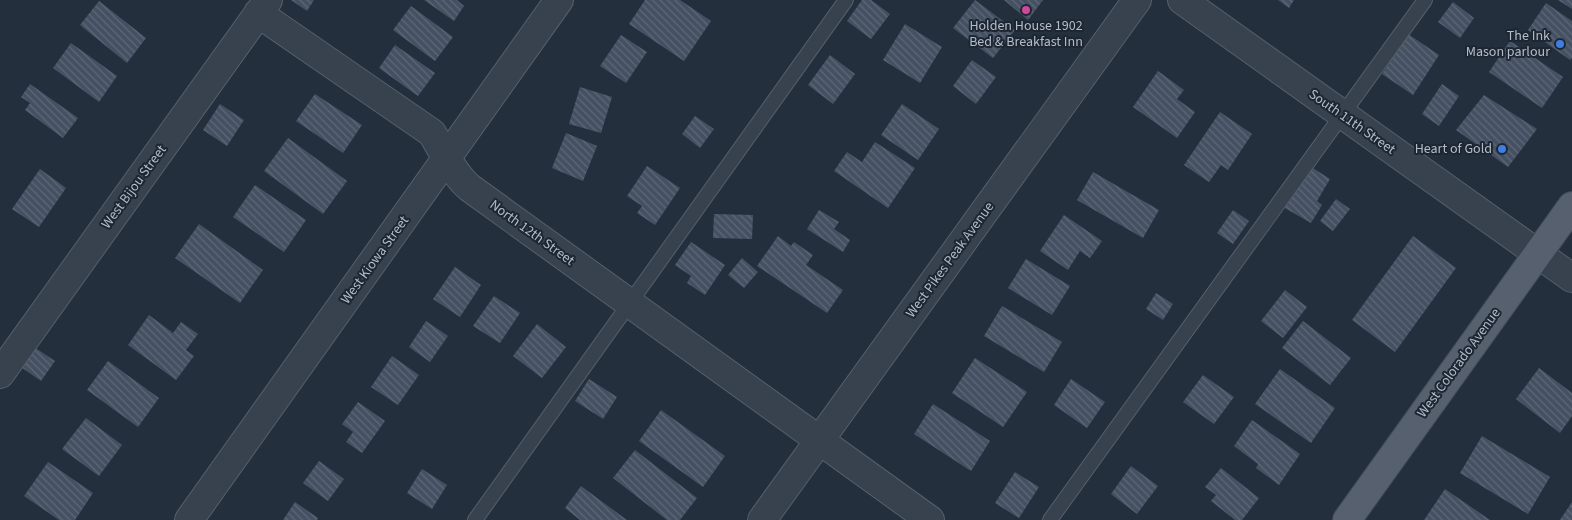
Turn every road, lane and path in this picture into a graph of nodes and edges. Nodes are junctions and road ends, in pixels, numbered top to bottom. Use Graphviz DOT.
graph roads {
  1 [pos="559,0"];
  2 [pos="846,0"];
  3 [pos="1137,0"];
  4 [pos="1182,0"];
  5 [pos="1426,0"];
  6 [pos="263,7"];
  7 [pos="1343,116"];
  8 [pos="448,159"];
  9 [pos="1572,206"];
  10 [pos="1538,254"];
  11 [pos="1572,278"];
  12 [pos="628,303"];
  13 [pos="0,374"];
  14 [pos="819,441"];
  15 [pos="189,520"];
  16 [pos="475,520"];
  17 [pos="762,520"];
  18 [pos="930,520"];
  19 [pos="1050,520"];
  20 [pos="1347,520"];
  1 -- 8 [label="street, West Kiowa Street"];
  2 -- 12 [label="lane"];
  3 -- 14 [label="street, West Pikes Peak Avenue"];
  4 -- 7 [label="street, South 11th Street"];
  5 -- 7 [label="lane"];
  6 -- 8 [label="street, North 12th Street"];
  6 -- 13 [label="street, West Bijou Street"];
  7 -- 10 [label="street, South 11th Street"];
  7 -- 19 [label="lane"];
  8 -- 12 [label="street, North 12th Street"];
  8 -- 15 [label="street, West Kiowa Street"];
  9 -- 10 [label="main road, West Colorado Avenue"];
  10 -- 11 [label="street, South 11th Street"];
  10 -- 20 [label="main road, West Colorado Avenue"];
  12 -- 14 [label="street, North 12th Street"];
  12 -- 16 [label="lane"];
  14 -- 17 [label="street, West Pikes Peak Avenue"];
  14 -- 18 [label="street, North 12th Street"];
}
